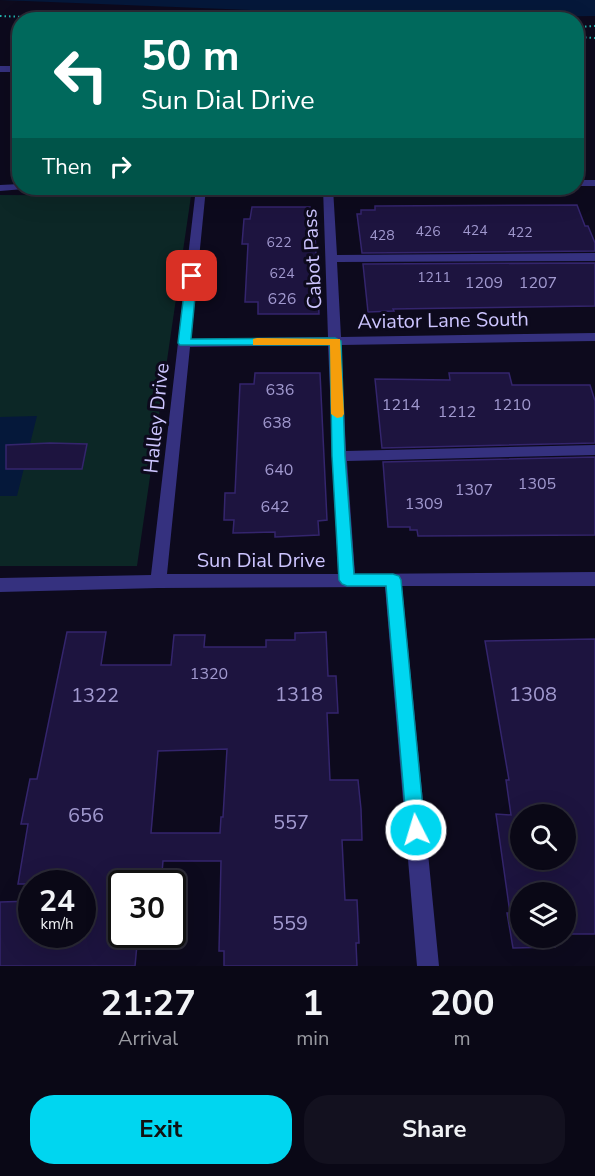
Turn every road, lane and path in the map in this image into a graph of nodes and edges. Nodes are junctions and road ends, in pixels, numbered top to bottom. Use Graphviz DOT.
graph roads {
  1 [pos="200,195"];
  2 [pos="328,195"];
  3 [pos="595,257"];
  4 [pos="331,259"];
  5 [pos="595,338"];
  6 [pos="335,341"];
  7 [pos="184,343"];
  8 [pos="595,450"];
  9 [pos="339,456"];
  10 [pos="595,579"];
  11 [pos="347,580"];
  12 [pos="393,580"];
  13 [pos="158,581"];
  14 [pos="0,587"];
  15 [pos="428,966"];
  1 -- 7 [label="street, Halley Drive"];
  2 -- 4 [label="street, Cabot Pass"];
  3 -- 4 [label="street"];
  4 -- 6 [label="street, Cabot Pass"];
  5 -- 6 [label="street, Aviator Lane South"];
  6 -- 7 [label="street, Aviator Lane South"];
  6 -- 9 [label="street, Cabot Pass"];
  7 -- 13 [label="street, Halley Drive"];
  8 -- 9 [label="street"];
  9 -- 11 [label="street, Cabot Pass"];
  10 -- 12 [label="street, Sun Dial Drive"];
  11 -- 12 [label="street, Sun Dial Drive"];
  11 -- 13 [label="street, Sun Dial Drive"];
  12 -- 15 [label="street"];
  13 -- 14 [label="street, Sun Dial Drive"];
}
